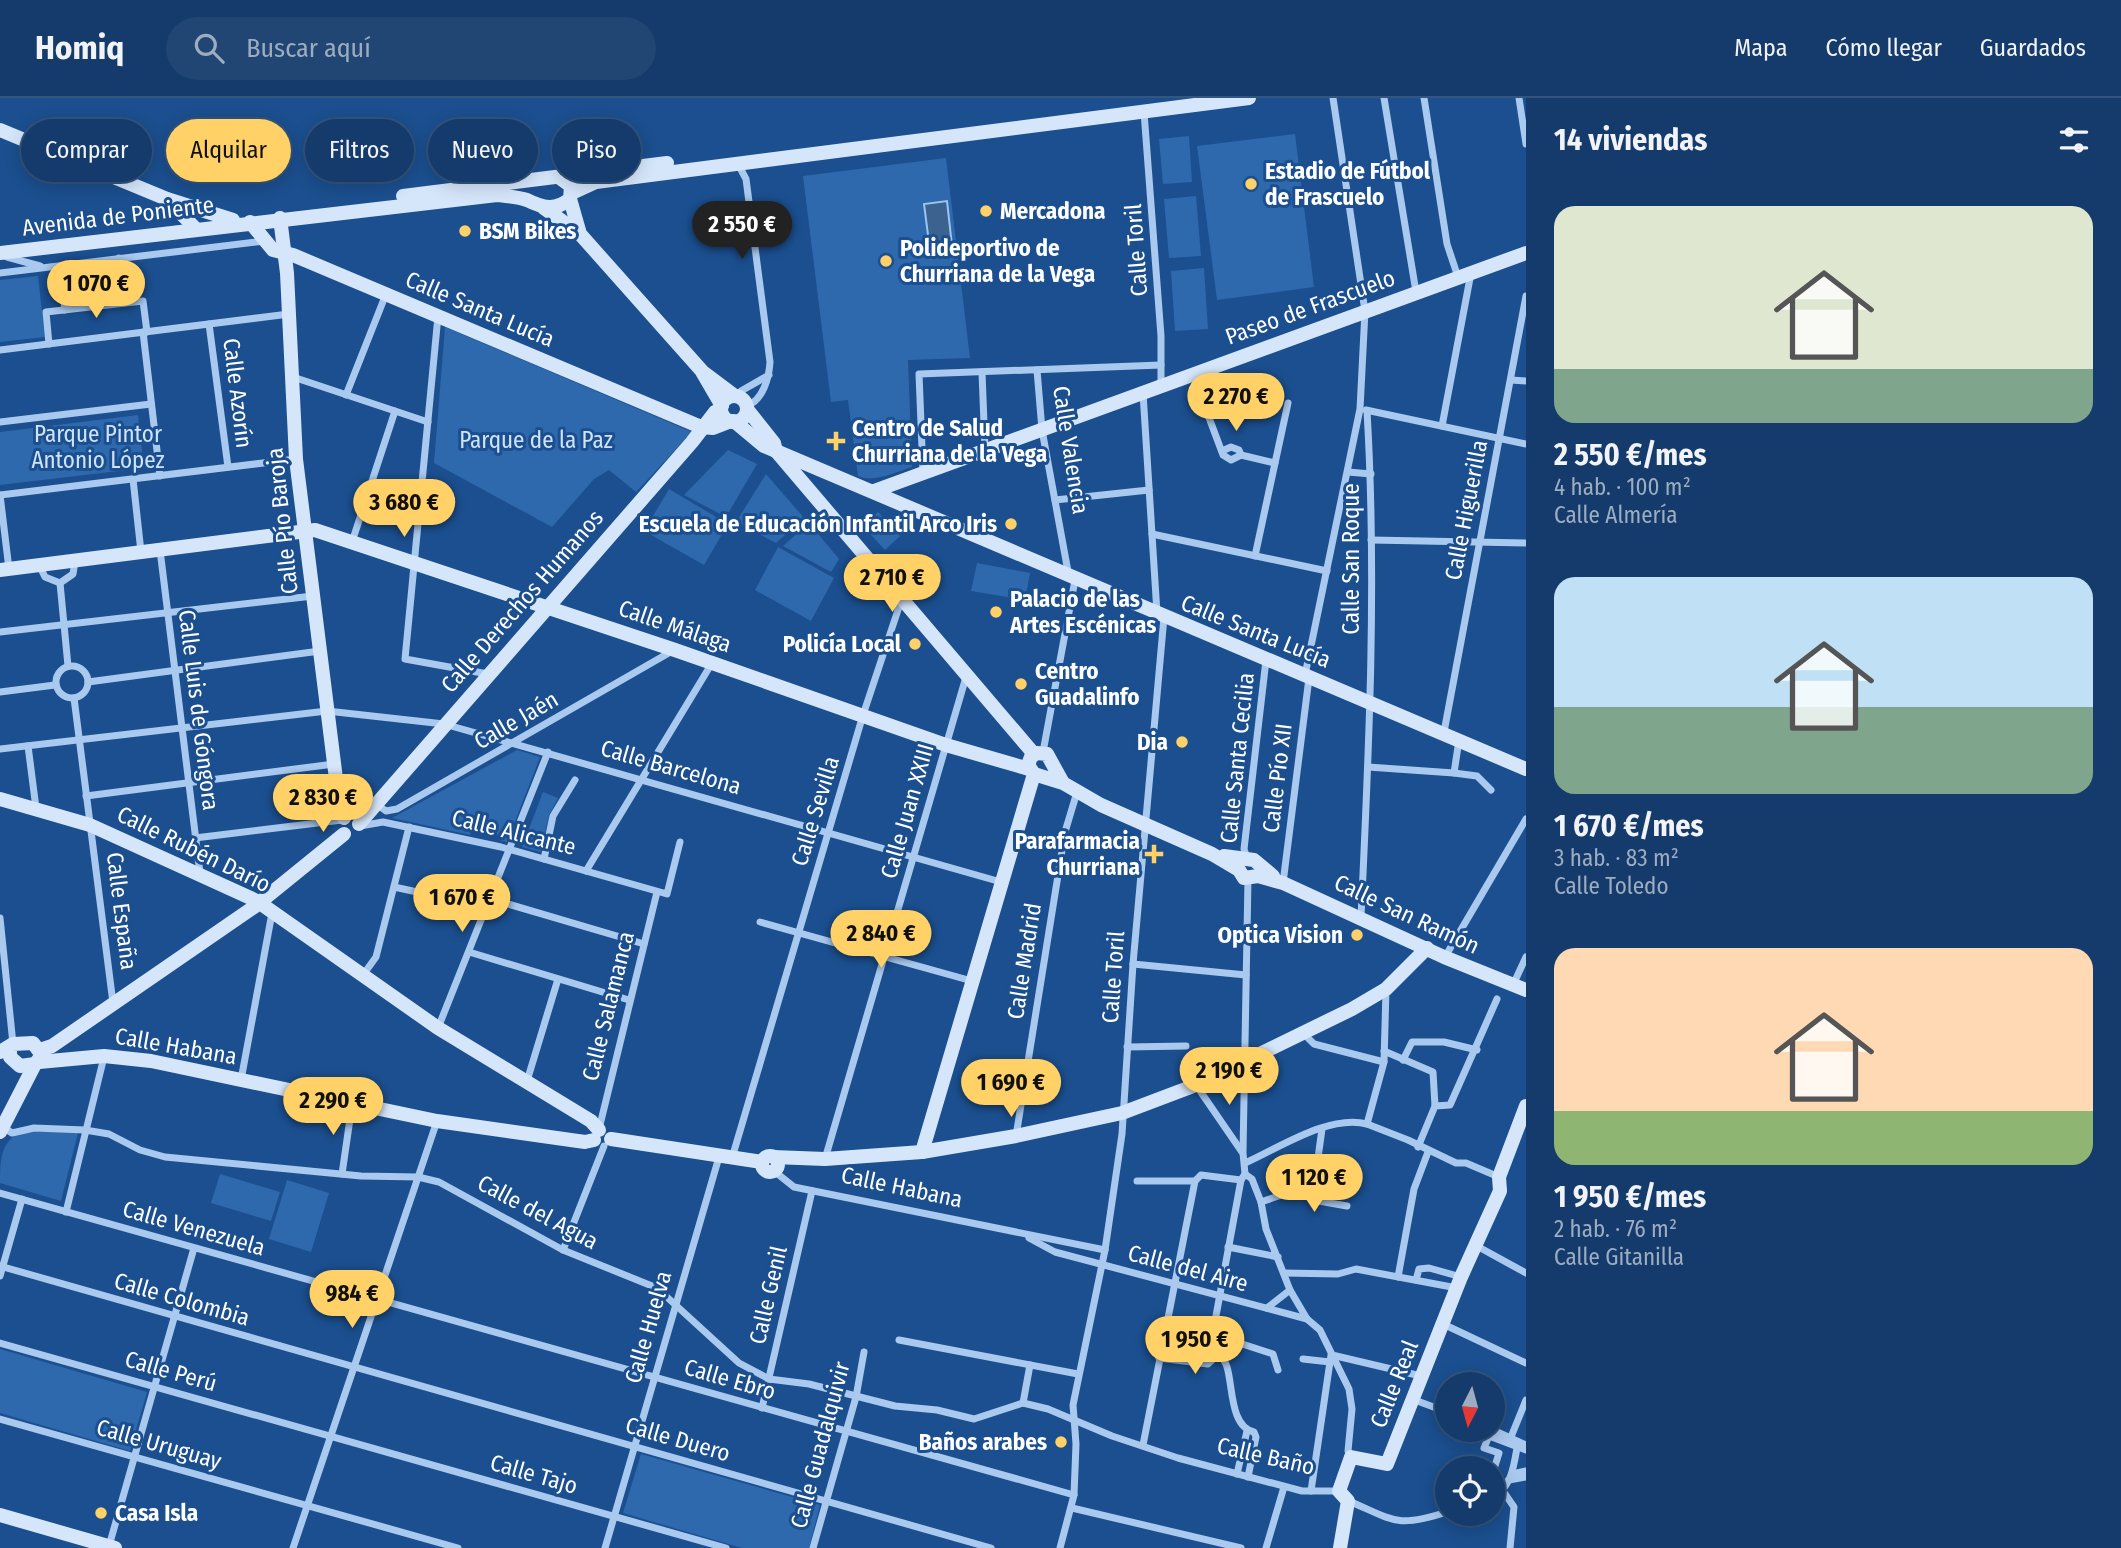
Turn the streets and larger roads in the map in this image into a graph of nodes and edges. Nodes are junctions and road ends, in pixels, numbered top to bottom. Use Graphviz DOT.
graph roads {
  1 [pos="1249,98"];
  2 [pos="1333,98"];
  3 [pos="1384,98"];
  4 [pos="1424,98"];
  5 [pos="1519,98"];
  6 [pos="1144,111"];
  7 [pos="0,130"];
  8 [pos="1526,144"];
  9 [pos="856,146"];
  10 [pos="738,164"];
  11 [pos="531,183"];
  12 [pos="567,188"];
  13 [pos="527,200"];
  14 [pos="172,204"];
  15 [pos="544,208"];
  16 [pos="302,215"];
  17 [pos="280,218"];
  18 [pos="245,222"];
  19 [pos="196,229"];
  20 [pos="167,232"];
  21 [pos="580,234"];
  22 [pos="265,241"];
  23 [pos="282,252"];
  24 [pos="1526,253"];
  25 [pos="0,254"];
  26 [pos="119,258"];
  27 [pos="60,266"];
  28 [pos="46,267"];
  29 [pos="0,273"];
  30 [pos="1464,275"];
  31 [pos="1416,292"];
  32 [pos="386,294"];
  33 [pos="1526,296"];
  34 [pos="124,303"];
  35 [pos="65,310"];
  36 [pos="1365,311"];
  37 [pos="1525,311"];
  38 [pos="289,314"];
  39 [pos="438,316"];
  40 [pos="209,324"];
  41 [pos="145,332"];
  42 [pos="50,344"];
  43 [pos="0,350"];
  44 [pos="1161,365"];
  45 [pos="701,370"];
  46 [pos="1037,370"];
  47 [pos="982,372"];
  48 [pos="769,374"];
  49 [pos="1192,374"];
  50 [pos="292,377"];
  51 [pos="1511,380"];
  52 [pos="1526,381"];
  53 [pos="1161,386"];
  54 [pos="1143,393"];
  55 [pos="346,395"];
  56 [pos="742,402"];
  57 [pos="1288,403"];
  58 [pos="151,404"];
  59 [pos="722,408"];
  60 [pos="1363,410"];
  61 [pos="395,411"];
  62 [pos="733,421"];
  63 [pos="0,422"];
  64 [pos="428,422"];
  65 [pos="1442,426"];
  66 [pos="701,427"];
  67 [pos="1042,430"];
  68 [pos="1500,438"];
  69 [pos="1526,444"];
  70 [pos="985,450"];
  71 [pos="776,451"];
  72 [pos="296,459"];
  73 [pos="1275,463"];
  74 [pos="228,467"];
  75 [pos="1348,472"];
  76 [pos="923,473"];
  77 [pos="1371,474"];
  78 [pos="160,475"];
  79 [pos="133,479"];
  80 [pos="1149,490"];
  81 [pos="874,491"];
  82 [pos="0,495"];
  83 [pos="1055,500"];
  84 [pos="306,531"];
  85 [pos="1152,534"];
  86 [pos="1371,540"];
  87 [pos="352,542"];
  88 [pos="1480,542"];
  89 [pos="1526,543"];
  90 [pos="160,550"];
  91 [pos="141,553"];
  92 [pos="1255,556"];
  93 [pos="75,561"];
  94 [pos="416,563"];
  95 [pos="40,565"];
  96 [pos="5,569"];
  97 [pos="1327,570"];
  98 [pos="1072,578"];
  99 [pos="60,583"];
  100 [pos="313,596"];
  101 [pos="902,597"];
  102 [pos="548,607"];
  103 [pos="167,613"];
  104 [pos="1160,616"];
  105 [pos="64,625"];
  106 [pos="0,632"];
  107 [pos="675,650"];
  108 [pos="320,651"];
  109 [pos="1266,660"];
  110 [pos="712,663"];
  111 [pos="68,666"];
  112 [pos="175,670"];
  113 [pos="488,674"];
  114 [pos="966,676"];
  115 [pos="1307,677"];
  116 [pos="88,681"];
  117 [pos="55,685"];
  118 [pos="0,692"];
  119 [pos="74,698"];
  120 [pos="1371,702"];
  121 [pos="327,711"];
  122 [pos="863,715"];
  123 [pos="444,724"];
  124 [pos="182,728"];
  125 [pos="1444,732"];
  126 [pos="1460,739"];
  127 [pos="79,740"];
  128 [pos="515,743"];
  129 [pos="946,744"];
  130 [pos="28,746"];
  131 [pos="0,749"];
  132 [pos="548,752"];
  133 [pos="1039,753"];
  134 [pos="334,764"];
  135 [pos="1368,767"];
  136 [pos="1526,769"];
  137 [pos="1040,772"];
  138 [pos="1454,774"];
  139 [pos="575,780"];
  140 [pos="643,780"];
  141 [pos="188,783"];
  142 [pos="1492,790"];
  143 [pos="1077,792"];
  144 [pos="86,796"];
  145 [pos="0,799"];
  146 [pos="375,803"];
  147 [pos="36,808"];
  148 [pos="1526,819"];
  149 [pos="350,823"];
  150 [pos="90,825"];
  151 [pos="1146,826"];
  152 [pos="409,827"];
  153 [pos="829,831"];
  154 [pos="1516,836"];
  155 [pos="195,838"];
  156 [pos="680,842"];
  157 [pos="1526,842"];
  158 [pos="510,849"];
  159 [pos="914,856"];
  160 [pos="544,859"];
  161 [pos="1249,869"];
  162 [pos="586,871"];
  163 [pos="200,873"];
  164 [pos="1001,882"];
  165 [pos="1283,883"];
  166 [pos="394,887"];
  167 [pos="657,891"];
  168 [pos="491,899"];
  169 [pos="257,901"];
  170 [pos="487,907"];
  171 [pos="272,913"];
  172 [pos="1361,917"];
  173 [pos="0,918"];
  174 [pos="760,922"];
  175 [pos="799,933"];
  176 [pos="644,944"];
  177 [pos="1427,948"];
  178 [pos="469,952"];
  179 [pos="884,957"];
  180 [pos="1444,957"];
  181 [pos="1526,957"];
  182 [pos="1133,964"];
  183 [pos="1246,975"];
  184 [pos="363,976"];
  185 [pos="558,979"];
  186 [pos="972,981"];
  187 [pos="1519,988"];
  188 [pos="1386,989"];
  189 [pos="1497,999"];
  190 [pos="629,1000"];
  191 [pos="114,1003"];
  192 [pos="438,1028"];
  193 [pos="1304,1034"];
  194 [pos="1186,1046"];
  195 [pos="1127,1047"];
  196 [pos="1477,1050"];
  197 [pos="1384,1051"];
  198 [pos="104,1056"];
  199 [pos="19,1057"];
  200 [pos="1404,1060"];
  201 [pos="1384,1062"];
  202 [pos="1244,1063"];
  203 [pos="240,1080"];
  204 [pos="527,1082"];
  205 [pos="1196,1085"];
  206 [pos="352,1104"];
  207 [pos="1434,1106"];
  208 [pos="1526,1106"];
  209 [pos="1122,1113"];
  210 [pos="437,1121"];
  211 [pos="1367,1124"];
  212 [pos="1322,1129"];
  213 [pos="1,1130"];
  214 [pos="85,1130"];
  215 [pos="1016,1136"];
  216 [pos="602,1139"];
  217 [pos="1418,1147"];
  218 [pos="922,1152"];
  219 [pos="1428,1152"];
  220 [pos="1243,1153"];
  221 [pos="725,1158"];
  222 [pos="825,1159"];
  223 [pos="1245,1163"];
  224 [pos="770,1164"];
  225 [pos="342,1174"];
  226 [pos="418,1177"];
  227 [pos="1243,1177"];
  228 [pos="1500,1177"];
  229 [pos="1138,1181"];
  230 [pos="1195,1181"];
  231 [pos="812,1191"];
  232 [pos="0,1193"];
  233 [pos="1313,1194"];
  234 [pos="22,1199"];
  235 [pos="1261,1202"];
  236 [pos="1347,1206"];
  237 [pos="66,1212"];
  238 [pos="1025,1236"];
  239 [pos="1475,1245"];
  240 [pos="1228,1247"];
  241 [pos="194,1248"];
  242 [pos="564,1250"];
  243 [pos="1105,1250"];
  244 [pos="1278,1257"];
  245 [pos="1100,1264"];
  246 [pos="1,1266"];
  247 [pos="1283,1273"];
  248 [pos="1526,1273"];
  249 [pos="0,1276"];
  250 [pos="1398,1277"];
  251 [pos="1416,1280"];
  252 [pos="1459,1283"];
  253 [pos="1174,1284"];
  254 [pos="1290,1290"];
  255 [pos="1217,1295"];
  256 [pos="377,1300"];
  257 [pos="674,1304"];
  258 [pos="1267,1308"];
  259 [pos="174,1318"];
  260 [pos="1307,1320"];
  261 [pos="1442,1324"];
  262 [pos="899,1340"];
  263 [pos="0,1343"];
  264 [pos="864,1352"];
  265 [pos="1219,1354"];
  266 [pos="1159,1358"];
  267 [pos="1330,1358"];
  268 [pos="1303,1359"];
  269 [pos="1526,1363"];
  270 [pos="1030,1365"];
  271 [pos="354,1368"];
  272 [pos="1278,1370"];
  273 [pos="1078,1374"];
  274 [pos="1421,1376"];
  275 [pos="653,1378"];
  276 [pos="769,1379"];
  277 [pos="155,1387"];
  278 [pos="856,1396"];
  279 [pos="1412,1398"];
  280 [pos="1526,1400"];
  281 [pos="1023,1403"];
  282 [pos="1435,1407"];
  283 [pos="762,1408"];
  284 [pos="0,1419"];
  285 [pos="1073,1421"];
  286 [pos="846,1431"];
  287 [pos="1247,1431"];
  288 [pos="331,1437"];
  289 [pos="1518,1442"];
  290 [pos="1143,1446"];
  291 [pos="633,1447"];
  292 [pos="1526,1450"];
  293 [pos="135,1457"];
  294 [pos="1351,1457"];
  295 [pos="1526,1471"];
  296 [pos="1237,1474"];
  297 [pos="1248,1477"];
  298 [pos="1510,1477"];
  299 [pos="1526,1477"];
  300 [pos="1284,1487"];
  301 [pos="1505,1487"];
  302 [pos="1311,1491"];
  303 [pos="1505,1494"];
  304 [pos="1074,1495"];
  305 [pos="1343,1496"];
  306 [pos="826,1501"];
  307 [pos="308,1505"];
  308 [pos="1072,1508"];
  309 [pos="0,1515"];
  310 [pos="614,1516"];
  311 [pos="1435,1516"];
  312 [pos="112,1547"];
  313 [pos="293,1548"];
  314 [pos="458,1548"];
  315 [pos="605,1548"];
  316 [pos="726,1548"];
  317 [pos="813,1548"];
  318 [pos="990,1548"];
  319 [pos="1059,1548"];
  320 [pos="1241,1548"];
  321 [pos="1266,1548"];
  322 [pos="1340,1548"];
  323 [pos="1510,1548"];
  1 -- 6 [label="street"];
  2 -- 36 [label="street, Calle Pío XII"];
  3 -- 31 [label="street"];
  4 -- 30 [label="street"];
  5 -- 8 [label="street"];
  6 -- 9 [label="street"];
  6 -- 44 [label="street, Calle Toril"];
  7 -- 14 [label="street"];
  9 -- 10 [label="street"];
  9 -- 12 [label="street"];
  10 -- 12 [label="street"];
  10 -- 48 [label="street"];
  11 -- 12 [label="street"];
  11 -- 13 [label="street"];
  11 -- 16 [label="street"];
  12 -- 15 [label="street"];
  12 -- 21 [label="street"];
  13 -- 15 [label="street"];
  13 -- 16 [label="street"];
  14 -- 18 [label="street"];
  14 -- 19 [label="street"];
  14 -- 20 [label="street"];
  15 -- 21 [label="street"];
  16 -- 17 [label="street, Avenida de Poniente"];
  17 -- 18 [label="street, Avenida de Poniente"];
  17 -- 23 [label="street, Calle Pío Baroja"];
  18 -- 19 [label="street, Avenida de Poniente"];
  18 -- 22 [label="street, Calle Santa Lucía"];
  19 -- 20 [label="street, Avenida de Poniente"];
  20 -- 25 [label="street, Avenida de Poniente"];
  21 -- 45 [label="street"];
  22 -- 23 [label="street, Calle Santa Lucía"];
  22 -- 26 [label="street, Avenida de Poniente"];
  23 -- 32 [label="street, Calle Santa Lucía"];
  23 -- 38 [label="street, Calle Pío Baroja"];
  24 -- 30 [label="street, Paseo de Frascuelo"];
  25 -- 28 [label="street"];
  26 -- 27 [label="street, Avenida de Poniente"];
  26 -- 34 [label="street, Avenida de Poniente"];
  27 -- 28 [label="street, Avenida de Poniente"];
  27 -- 35 [label="street, Avenida de Poniente"];
  28 -- 29 [label="street, Avenida de Poniente"];
  30 -- 31 [label="street, Paseo de Frascuelo"];
  30 -- 65 [label="street"];
  31 -- 36 [label="street, Paseo de Frascuelo"];
  32 -- 39 [label="street, Calle Santa Lucía"];
  32 -- 55 [label="street"];
  33 -- 37 [label="street, Calle Higuerilla"];
  34 -- 35 [label="street"];
  34 -- 41 [label="street"];
  35 -- 42 [label="street"];
  36 -- 49 [label="street, Paseo de Frascuelo"];
  36 -- 60 [label="street, Calle Pío XII"];
  37 -- 51 [label="street, Calle Higuerilla"];
  38 -- 40 [label="street"];
  38 -- 50 [label="street, Calle Pío Baroja"];
  39 -- 64 [label="street"];
  39 -- 66 [label="street, Calle Santa Lucía"];
  40 -- 41 [label="street"];
  40 -- 74 [label="street, Calle Azorín"];
  41 -- 42 [label="street"];
  41 -- 58 [label="street"];
  42 -- 43 [label="street"];
  44 -- 46 [label="street"];
  44 -- 53 [label="street, Calle Toril"];
  45 -- 56 [label="street"];
  45 -- 59 [label="street"];
  46 -- 47 [label="street"];
  46 -- 67 [label="street, Calle Valencia"];
  47 -- 70 [label="street"];
  47 -- 76 [label="street"];
  48 -- 56 [label="street"];
  48 -- 56 [label="street"];
  49 -- 53 [label="street, Paseo de Frascuelo"];
  49 -- 73 [label="street"];
  50 -- 55 [label="street"];
  50 -- 72 [label="street, Calle Pío Baroja"];
  51 -- 52 [label="street"];
  51 -- 68 [label="street, Calle Higuerilla"];
  53 -- 54 [label="street, Paseo de Frascuelo"];
  54 -- 67 [label="street, Paseo de Frascuelo"];
  54 -- 80 [label="street, Calle Toril"];
  55 -- 61 [label="street"];
  56 -- 59 [label="street"];
  56 -- 62 [label="street"];
  56 -- 71 [label="street"];
  57 -- 73 [label="street"];
  58 -- 63 [label="street"];
  58 -- 78 [label="street"];
  59 -- 62 [label="street"];
  59 -- 66 [label="street, Calle Derechos Humanos"];
  60 -- 65 [label="street"];
  60 -- 75 [label="street, Calle Pío XII"];
  60 -- 77 [label="street, Calle San Roque"];
  61 -- 64 [label="street"];
  61 -- 87 [label="street"];
  62 -- 66 [label="street"];
  62 -- 71 [label="street"];
  64 -- 94 [label="street"];
  65 -- 68 [label="street"];
  66 -- 102 [label="street, Calle Derechos Humanos"];
  67 -- 70 [label="street, Paseo de Frascuelo"];
  67 -- 83 [label="street, Calle Valencia"];
  68 -- 69 [label="street"];
  68 -- 88 [label="street, Calle Higuerilla"];
  70 -- 76 [label="street, Paseo de Frascuelo"];
  71 -- 81 [label="street, Calle Santa Lucía"];
  71 -- 101 [label="street"];
  72 -- 74 [label="street"];
  72 -- 84 [label="street, Calle Pío Baroja"];
  73 -- 92 [label="street"];
  74 -- 78 [label="street"];
  75 -- 77 [label="street"];
  75 -- 97 [label="street, Calle Pío XII"];
  76 -- 81 [label="street, Paseo de Frascuelo"];
  77 -- 86 [label="street, Calle San Roque"];
  78 -- 79 [label="street"];
  79 -- 82 [label="street"];
  79 -- 91 [label="street"];
  80 -- 83 [label="street"];
  80 -- 85 [label="street, Calle Toril"];
  81 -- 98 [label="street, Calle Santa Lucía"];
  82 -- 96 [label="street"];
  83 -- 98 [label="street, Calle Valencia"];
  84 -- 87 [label="street, Calle Málaga"];
  84 -- 90 [label="street, Calle Málaga"];
  84 -- 100 [label="street, Calle Pío Baroja"];
  85 -- 92 [label="street"];
  85 -- 104 [label="street, Calle Toril"];
  86 -- 88 [label="street"];
  86 -- 120 [label="street, Calle San Roque"];
  87 -- 94 [label="street, Calle Málaga"];
  88 -- 89 [label="street"];
  88 -- 125 [label="street, Calle Higuerilla"];
  90 -- 91 [label="street, Calle Málaga"];
  90 -- 103 [label="street, Calle Luis de Góngora"];
  91 -- 93 [label="street, Calle Málaga"];
  92 -- 97 [label="street"];
  93 -- 95 [label="street, Calle Málaga"];
  93 -- 99 [label="street"];
  94 -- 102 [label="street, Calle Málaga"];
  94 -- 113 [label="street"];
  95 -- 96 [label="street, Calle Málaga"];
  95 -- 99 [label="street"];
  97 -- 115 [label="street, Calle Pío XII"];
  98 -- 104 [label="street, Calle Santa Lucía"];
  98 -- 133 [label="street, Calle Valencia"];
  99 -- 105 [label="street"];
  100 -- 103 [label="street"];
  100 -- 108 [label="street, Calle Pío Baroja"];
  101 -- 114 [label="street"];
  101 -- 122 [label="street, Calle Sevilla"];
  102 -- 107 [label="street, Calle Málaga"];
  102 -- 113 [label="street, Calle Derechos Humanos"];
  103 -- 105 [label="street"];
  103 -- 112 [label="street, Calle Luis de Góngora"];
  104 -- 109 [label="street, Calle Santa Lucía"];
  104 -- 151 [label="street, Calle Toril"];
  105 -- 106 [label="street"];
  105 -- 111 [label="street"];
  107 -- 110 [label="street, Calle Málaga"];
  107 -- 128 [label="street, Calle Jaén"];
  108 -- 112 [label="street"];
  108 -- 121 [label="street, Calle Pío Baroja"];
  109 -- 115 [label="street, Calle Santa Lucía"];
  109 -- 161 [label="street, Calle Santa Cecilia"];
  110 -- 122 [label="street, Calle Málaga"];
  110 -- 140 [label="street"];
  111 -- 116 [label="street"];
  111 -- 117 [label="street"];
  112 -- 116 [label="street"];
  112 -- 124 [label="street, Calle Luis de Góngora"];
  113 -- 123 [label="street, Calle Derechos Humanos"];
  114 -- 129 [label="street, Calle Juan XXIII"];
  114 -- 133 [label="street"];
  115 -- 120 [label="street, Calle Santa Lucía"];
  115 -- 165 [label="street, Calle Pío XII"];
  116 -- 119 [label="street"];
  117 -- 118 [label="street"];
  117 -- 119 [label="street"];
  119 -- 127 [label="street, Calle España"];
  120 -- 125 [label="street, Calle Santa Lucía"];
  120 -- 135 [label="street, Calle San Roque"];
  121 -- 123 [label="street, Calle Barcelona"];
  121 -- 124 [label="street, Calle Barcelona"];
  121 -- 134 [label="street, Calle Pío Baroja"];
  122 -- 129 [label="street, Calle Málaga"];
  122 -- 153 [label="street, Calle Sevilla"];
  123 -- 128 [label="street, Calle Barcelona"];
  123 -- 146 [label="street, Calle Derechos Humanos"];
  124 -- 127 [label="street, Calle Barcelona"];
  124 -- 141 [label="street, Calle Luis de Góngora"];
  125 -- 126 [label="street, Calle Santa Lucía"];
  126 -- 136 [label="street, Calle Santa Lucía"];
  126 -- 138 [label="street"];
  127 -- 130 [label="street, Calle Barcelona"];
  127 -- 144 [label="street, Calle España"];
  128 -- 132 [label="street, Calle Barcelona"];
  128 -- 146 [label="street, Calle Jaén"];
  129 -- 137 [label="street, Calle Málaga"];
  129 -- 159 [label="street, Calle Juan XXIII"];
  130 -- 131 [label="street, Calle Barcelona"];
  130 -- 147 [label="street"];
  132 -- 140 [label="street, Calle Barcelona"];
  132 -- 158 [label="street"];
  133 -- 137 [label="street"];
  133 -- 137 [label="street"];
  134 -- 141 [label="street"];
  134 -- 149 [label="street, Calle Pío Baroja"];
  135 -- 138 [label="street"];
  135 -- 172 [label="street, Calle San Roque"];
  137 -- 143 [label="street, Calle San Ramón"];
  137 -- 164 [label="street"];
  138 -- 142 [label="street"];
  139 -- 160 [label="street"];
  140 -- 153 [label="street, Calle Barcelona"];
  140 -- 162 [label="street"];
  141 -- 144 [label="street"];
  141 -- 155 [label="street, Calle Luis de Góngora"];
  143 -- 151 [label="street, Calle San Ramón"];
  143 -- 215 [label="street, Calle Madrid"];
  144 -- 150 [label="street, Calle España"];
  145 -- 147 [label="street, Calle Rubén Darío"];
  146 -- 149 [label="street, Calle Derechos Humanos"];
  147 -- 150 [label="street, Calle Rubén Darío"];
  148 -- 154 [label="street"];
  149 -- 152 [label="street, Calle Alicante"];
  149 -- 155 [label="street, Calle Alicante"];
  149 -- 169 [label="street, Calle Derechos Humanos"];
  150 -- 163 [label="street, Calle Rubén Darío"];
  150 -- 191 [label="street, Calle España"];
  151 -- 161 [label="street, Calle San Ramón"];
  151 -- 182 [label="street, Calle Toril"];
  152 -- 158 [label="street, Calle Alicante"];
  152 -- 166 [label="street"];
  153 -- 159 [label="street, Calle Barcelona"];
  153 -- 175 [label="street, Calle Sevilla"];
  154 -- 157 [label="street"];
  154 -- 180 [label="street"];
  155 -- 163 [label="street, Calle Luis de Góngora"];
  156 -- 167 [label="street"];
  158 -- 160 [label="street, Calle Alicante"];
  158 -- 168 [label="street"];
  159 -- 164 [label="street, Calle Barcelona"];
  159 -- 179 [label="street, Calle Juan XXIII"];
  160 -- 162 [label="street, Calle Alicante"];
  161 -- 165 [label="street, Calle San Ramón"];
  161 -- 183 [label="street, Calle Santa Cecilia"];
  162 -- 167 [label="street, Calle Alicante"];
  163 -- 169 [label="street, Calle Rubén Darío"];
  164 -- 186 [label="street"];
  165 -- 172 [label="street, Calle San Ramón"];
  166 -- 170 [label="street"];
  166 -- 184 [label="street"];
  167 -- 176 [label="street, Calle Salamanca"];
  168 -- 170 [label="street"];
  168 -- 176 [label="street"];
  169 -- 171 [label="street, Calle Rubén Darío"];
  169 -- 191 [label="street, Calle Derechos Humanos"];
  170 -- 178 [label="street"];
  171 -- 184 [label="street, Calle Rubén Darío"];
  171 -- 203 [label="street"];
  172 -- 177 [label="street, Calle San Ramón"];
  173 -- 199 [label="street"];
  174 -- 175 [label="street"];
  175 -- 179 [label="street"];
  175 -- 221 [label="street, Calle Sevilla"];
  176 -- 190 [label="street, Calle Salamanca"];
  177 -- 180 [label="street, Calle San Ramón"];
  177 -- 188 [label="street"];
  178 -- 185 [label="street"];
  178 -- 192 [label="street"];
  179 -- 186 [label="street"];
  179 -- 222 [label="street, Calle Juan XXIII"];
  180 -- 187 [label="street, Calle San Ramón"];
  181 -- 187 [label="street, Calle San Ramón"];
  182 -- 183 [label="street"];
  182 -- 195 [label="street, Calle Toril"];
  183 -- 202 [label="street, Calle Santa Cecilia"];
  184 -- 192 [label="street, Calle Rubén Darío"];
  185 -- 190 [label="street"];
  185 -- 204 [label="street"];
  186 -- 218 [label="street"];
  188 -- 193 [label="street"];
  188 -- 197 [label="street"];
  189 -- 196 [label="street"];
  190 -- 216 [label="street, Calle Salamanca"];
  191 -- 199 [label="street, Calle Derechos Humanos"];
  192 -- 204 [label="street, Calle Rubén Darío"];
  193 -- 201 [label="street"];
  193 -- 202 [label="street"];
  194 -- 195 [label="street"];
  195 -- 209 [label="street, Calle Toril"];
  196 -- 200 [label="street"];
  196 -- 207 [label="street"];
  197 -- 200 [label="street"];
  197 -- 201 [label="street"];
  198 -- 199 [label="street, Calle Habana"];
  198 -- 203 [label="street, Calle Habana"];
  198 -- 214 [label="street"];
  199 -- 213 [label="street"];
  200 -- 207 [label="street"];
  201 -- 211 [label="street"];
  202 -- 205 [label="street"];
  202 -- 220 [label="street, Calle Santa Cecilia"];
  203 -- 206 [label="street, Calle Habana"];
  204 -- 216 [label="street, Calle Rubén Darío"];
  205 -- 209 [label="street"];
  205 -- 220 [label="street"];
  206 -- 210 [label="street, Calle Habana"];
  206 -- 225 [label="street"];
  207 -- 217 [label="street"];
  208 -- 228 [label="street, Calle Real"];
  209 -- 215 [label="street"];
  209 -- 243 [label="street, Calle Toril"];
  210 -- 216 [label="street, Calle Habana"];
  210 -- 226 [label="street"];
  211 -- 212 [label="street"];
  211 -- 217 [label="street"];
  212 -- 223 [label="street"];
  212 -- 233 [label="street"];
  213 -- 214 [label="street, Calle del Agua"];
  214 -- 225 [label="street, Calle del Agua"];
  214 -- 237 [label="street"];
  215 -- 218 [label="street"];
  216 -- 221 [label="street, Calle Habana"];
  216 -- 242 [label="street, Calle Salamanca"];
  217 -- 219 [label="street"];
  218 -- 222 [label="street"];
  219 -- 228 [label="street"];
  219 -- 250 [label="street"];
  220 -- 223 [label="street, Calle Santa Cecilia"];
  221 -- 224 [label="street, Calle Habana"];
  221 -- 257 [label="street, Calle Huelva"];
  222 -- 224 [label="street"];
  223 -- 227 [label="street, Calle Santa Cecilia"];
  224 -- 231 [label="street, Calle Habana"];
  225 -- 226 [label="street, Calle del Agua"];
  226 -- 242 [label="street, Calle del Agua"];
  226 -- 256 [label="street"];
  227 -- 230 [label="street"];
  227 -- 235 [label="street, Calle Santa Cecilia"];
  227 -- 240 [label="street"];
  228 -- 239 [label="street, Calle Real"];
  229 -- 230 [label="street"];
  230 -- 253 [label="street"];
  231 -- 238 [label="street, Calle Habana"];
  231 -- 276 [label="street, Calle Genil"];
  232 -- 234 [label="street, Calle Venezuela"];
  233 -- 235 [label="street"];
  233 -- 236 [label="street"];
  234 -- 237 [label="street, Calle Venezuela"];
  234 -- 246 [label="street"];
  235 -- 244 [label="street, Calle Santa Cecilia"];
  237 -- 241 [label="street, Calle Venezuela"];
  238 -- 243 [label="street, Calle Habana"];
  238 -- 245 [label="street, Calle Habana"];
  239 -- 248 [label="street"];
  239 -- 252 [label="street, Calle Real"];
  240 -- 244 [label="street"];
  240 -- 255 [label="street"];
  241 -- 256 [label="street, Calle Venezuela"];
  241 -- 259 [label="street"];
  242 -- 257 [label="street, Calle del Agua"];
  243 -- 245 [label="street, Calle Toril"];
  244 -- 247 [label="street, Calle Santa Cecilia"];
  245 -- 253 [label="street, Calle del Aire"];
  245 -- 273 [label="street, Calle Toril"];
  246 -- 249 [label="street"];
  246 -- 259 [label="street, Calle Colombia"];
  247 -- 250 [label="street"];
  247 -- 254 [label="street, Calle Santa Cecilia"];
  250 -- 251 [label="street"];
  251 -- 252 [label="street"];
  251 -- 252 [label="street"];
  252 -- 261 [label="street, Calle Real"];
  253 -- 255 [label="street, Calle del Aire"];
  253 -- 266 [label="street"];
  254 -- 258 [label="street"];
  254 -- 260 [label="street, Calle Santa Cecilia"];
  255 -- 258 [label="street, Calle del Aire"];
  255 -- 265 [label="street"];
  256 -- 271 [label="street"];
  256 -- 275 [label="street, Calle Ebro"];
  257 -- 275 [label="street, Calle Huelva"];
  257 -- 276 [label="street, Calle del Agua"];
  258 -- 260 [label="street, Calle del Aire"];
  259 -- 271 [label="street, Calle Colombia"];
  259 -- 277 [label="street"];
  260 -- 267 [label="street, Calle Santa Cecilia"];
  261 -- 269 [label="street"];
  261 -- 274 [label="street, Calle Real"];
  262 -- 270 [label="street"];
  263 -- 277 [label="street, Calle Perú"];
  264 -- 278 [label="street, Calle Guadalquivir"];
  265 -- 266 [label="street"];
  265 -- 272 [label="street"];
  265 -- 287 [label="street"];
  266 -- 290 [label="street"];
  267 -- 268 [label="street"];
  267 -- 274 [label="street"];
  267 -- 294 [label="street, Calle Santa Cecilia"];
  267 -- 302 [label="street"];
  270 -- 273 [label="street"];
  270 -- 281 [label="street"];
  271 -- 288 [label="street"];
  271 -- 291 [label="street, Calle Duero"];
  273 -- 285 [label="street, Calle Toril"];
  274 -- 279 [label="street, Calle Real"];
  275 -- 283 [label="street, Calle Ebro"];
  275 -- 291 [label="street, Calle Huelva"];
  276 -- 278 [label="street, Calle del Agua"];
  276 -- 283 [label="street, Calle Genil"];
  277 -- 288 [label="street, Calle Perú"];
  277 -- 293 [label="street"];
  278 -- 281 [label="street, Calle del Agua"];
  278 -- 286 [label="street, Calle Guadalquivir"];
  279 -- 282 [label="street"];
  279 -- 294 [label="street, Calle Real"];
  280 -- 289 [label="street"];
  281 -- 285 [label="street"];
  283 -- 286 [label="street, Calle Ebro"];
  284 -- 293 [label="street, Calle Uruguay"];
  285 -- 290 [label="street, Calle Baño"];
  285 -- 304 [label="street, Calle Toril"];
  286 -- 304 [label="street, Calle Ebro"];
  286 -- 306 [label="street, Calle Guadalquivir"];
  287 -- 296 [label="street"];
  287 -- 297 [label="street"];
  288 -- 307 [label="street"];
  288 -- 310 [label="street, Calle Tajo"];
  289 -- 292 [label="street"];
  289 -- 298 [label="street"];
  289 -- 298 [label="street"];
  290 -- 296 [label="street, Calle Baño"];
  291 -- 306 [label="street, Calle Duero"];
  291 -- 310 [label="street, Calle Huelva"];
  293 -- 307 [label="street, Calle Uruguay"];
  293 -- 312 [label="street"];
  294 -- 305 [label="street"];
  295 -- 298 [label="street"];
  296 -- 297 [label="street, Calle Baño"];
  297 -- 300 [label="street, Calle Baño"];
  298 -- 299 [label="street"];
  298 -- 301 [label="street"];
  300 -- 302 [label="street, Calle Baño"];
  300 -- 321 [label="street"];
  302 -- 305 [label="street, Calle Baño"];
  303 -- 323 [label="street"];
  304 -- 308 [label="street, Calle Toril"];
  305 -- 311 [label="street, Calle Baño"];
  305 -- 322 [label="street"];
  306 -- 317 [label="street, Calle Guadalquivir"];
  306 -- 318 [label="street, Calle Duero"];
  307 -- 313 [label="street"];
  307 -- 314 [label="street, Calle Uruguay"];
  308 -- 319 [label="street, Calle Toril"];
  308 -- 320 [label="street"];
  309 -- 312 [label="street"];
  310 -- 315 [label="street, Calle Huelva"];
  310 -- 316 [label="street, Calle Tajo"];
}
